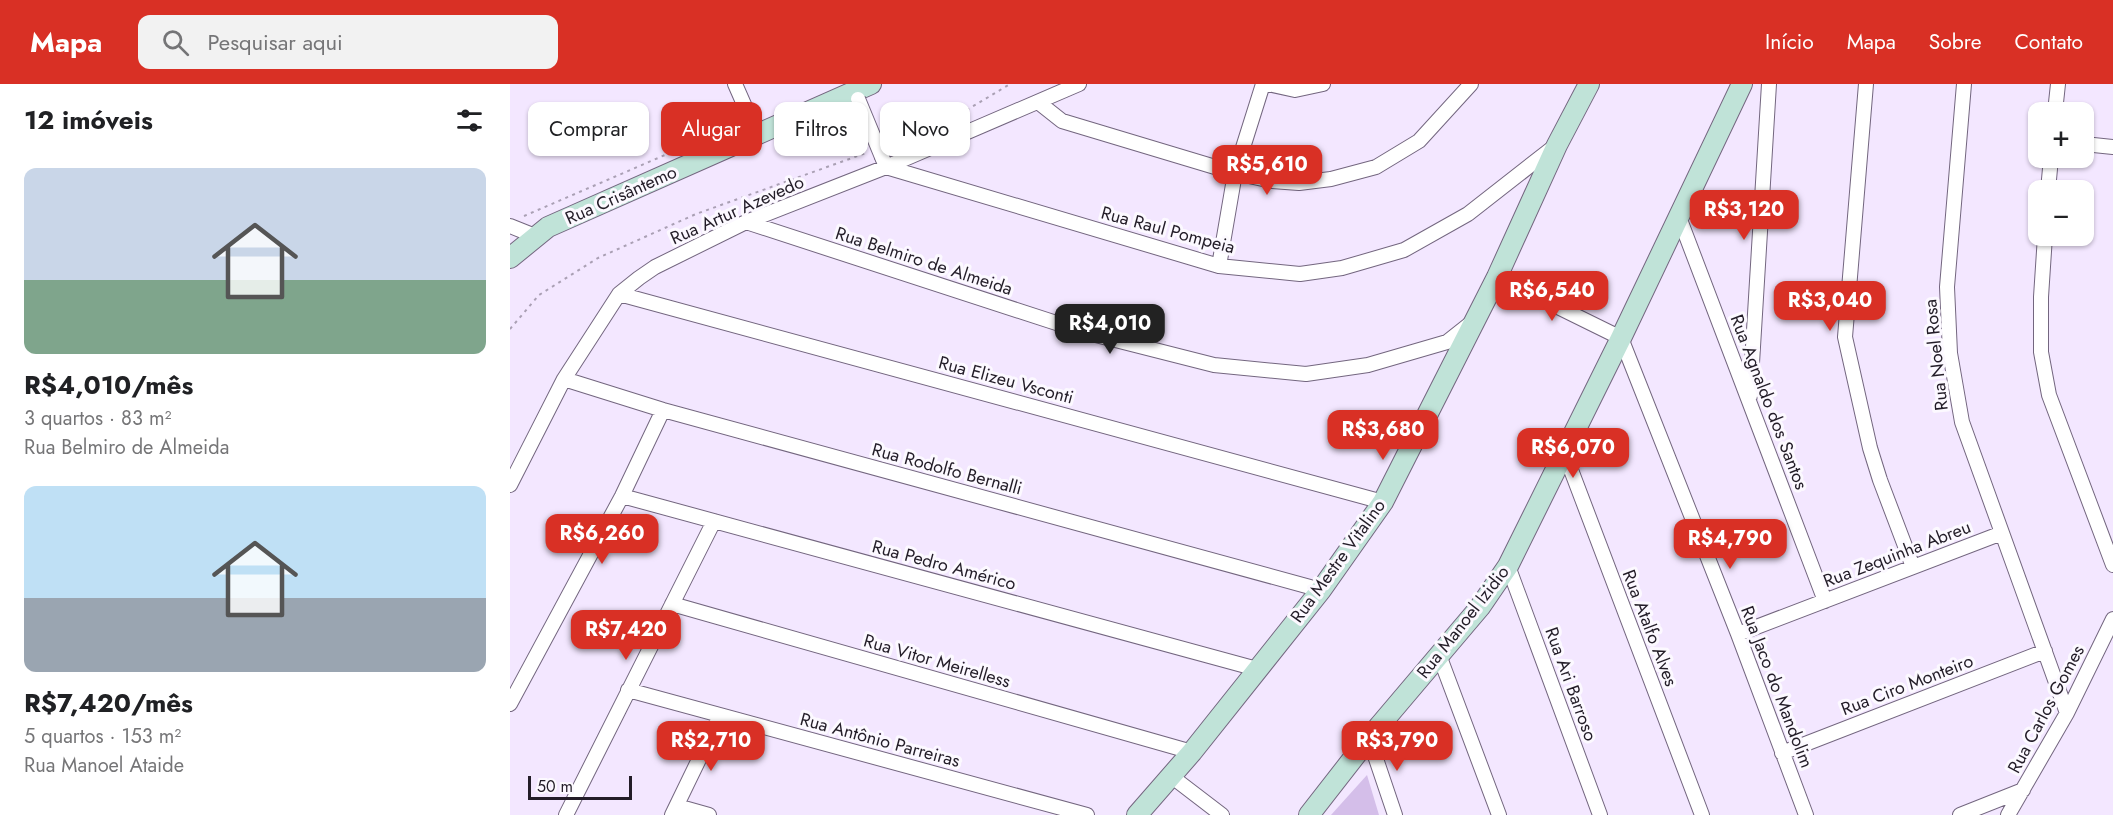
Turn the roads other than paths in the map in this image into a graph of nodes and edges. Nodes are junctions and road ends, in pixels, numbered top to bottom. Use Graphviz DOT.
graph roads {
  1 [pos="735,84"];
  2 [pos="1079,84"];
  3 [pos="1263,84"];
  4 [pos="1268,84"];
  5 [pos="1323,84"];
  6 [pos="1471,84"];
  7 [pos="1590,84"];
  8 [pos="1742,84"];
  9 [pos="1769,84"];
  10 [pos="1866,84"];
  11 [pos="1964,84"];
  12 [pos="2058,84"];
  13 [pos="861,91"];
  14 [pos="743,102"];
  15 [pos="1038,102"];
  16 [pos="2056,102"];
  17 [pos="970,125"];
  18 [pos="762,132"];
  19 [pos="1557,145"];
  20 [pos="2094,145"];
  21 [pos="2113,147"];
  22 [pos="880,152"];
  23 [pos="880,155"];
  24 [pos="708,156"];
  25 [pos="884,156"];
  26 [pos="1235,173"];
  27 [pos="1679,217"];
  28 [pos="515,221"];
  29 [pos="746,222"];
  30 [pos="535,236"];
  31 [pos="2044,246"];
  32 [pos="510,258"];
  33 [pos="1219,266"];
  34 [pos="1497,277"];
  35 [pos="619,294"];
  36 [pos="1472,322"];
  37 [pos="1621,338"];
  38 [pos="564,379"];
  39 [pos="1750,401"];
  40 [pos="663,410"];
  41 [pos="1565,454"];
  42 [pos="510,485"];
  43 [pos="622,496"];
  44 [pos="1383,502"];
  45 [pos="714,521"];
  46 [pos="2002,533"];
  47 [pos="2113,565"];
  48 [pos="1508,566"];
  49 [pos="1913,567"];
  50 [pos="1322,590"];
  51 [pos="1825,601"];
  52 [pos="672,604"];
  53 [pos="2113,619"];
  54 [pos="1738,634"];
  55 [pos="2044,651"];
  56 [pos="1440,655"];
  57 [pos="1257,669"];
  58 [pos="628,690"];
  59 [pos="510,704"];
  60 [pos="2067,713"];
  61 [pos="720,716"];
  62 [pos="1369,738"];
  63 [pos="1192,752"];
  64 [pos="1782,753"];
  65 [pos="1171,776"];
  66 [pos="2022,790"];
  67 [pos="675,811"];
  68 [pos="566,815"];
  69 [pos="709,815"];
  70 [pos="1087,815"];
  71 [pos="1137,815"];
  72 [pos="1222,815"];
  73 [pos="1309,815"];
  74 [pos="1395,815"];
  75 [pos="1498,815"];
  76 [pos="1600,815"];
  77 [pos="1702,815"];
  78 [pos="1806,815"];
  79 [pos="1960,815"];
  80 [pos="2008,815"];
  1 -- 14 [label="street"];
  2 -- 15 [label="street, Rua Artur Azevedo"];
  3 -- 26 [label="street"];
  4 -- 5 [label="street"];
  6 -- 26 [label="street"];
  7 -- 19 [label="street, Rua Mestre Vitalino"];
  8 -- 27 [label="street, Rua Manoel Izidio"];
  9 -- 39 [label="street"];
  10 -- 49 [label="street"];
  11 -- 46 [label="street, Rua Noel Rosa"];
  12 -- 16 [label="street"];
  13 -- 18 [label="street, Rua Crisântemo"];
  13 -- 22 [label="street, bridge"];
  15 -- 17 [label="street, Rua Artur Azevedo"];
  15 -- 26 [label="street"];
  19 -- 33 [label="street, Rua Raul Pompeia"];
  19 -- 34 [label="street, Rua Mestre Vitalino"];
  20 -- 21 [label="street"];
  23 -- 29 [label="street, Rua Artur Azevedo"];
  24 -- 30 [label="street, Rua Crisântemo"];
  25 -- 33 [label="street, Rua Raul Pompeia"];
  26 -- 33 [label="street"];
  27 -- 37 [label="street, Rua Manoel Izidio"];
  27 -- 39 [label="street, Rua Agnaldo dos Santos"];
  28 -- 30 [label="street"];
  29 -- 35 [label="street, Rua Artur Azevedo"];
  29 -- 36 [label="street, Rua Belmiro de Almeida"];
  30 -- 32 [label="street, Rua Crisântemo"];
  31 -- 47 [label="street"];
  34 -- 36 [label="street, Rua Mestre Vitalino"];
  34 -- 37 [label="street"];
  35 -- 38 [label="street, Rua Artur Azevedo"];
  35 -- 44 [label="street, Rua Elizeu Vsconti"];
  36 -- 44 [label="street, Rua Mestre Vitalino"];
  37 -- 41 [label="street, Rua Manoel Izidio"];
  37 -- 54 [label="street, Rua Jaco do Mandolim"];
  38 -- 40 [label="street, Rua Rodolfo Bernalli"];
  38 -- 42 [label="street, Rua Artur Azevedo"];
  39 -- 51 [label="street, Rua Agnaldo dos Santos"];
  40 -- 43 [label="street"];
  40 -- 50 [label="street, Rua Rodolfo Bernalli"];
  41 -- 48 [label="street, Rua Manoel Izidio"];
  41 -- 77 [label="street, Rua Atalfo Alves"];
  43 -- 45 [label="street, Rua Pedro Américo"];
  43 -- 59 [label="street"];
  44 -- 50 [label="street, Rua Mestre Vitalino"];
  45 -- 52 [label="street"];
  45 -- 57 [label="street, Rua Pedro Américo"];
  46 -- 49 [label="street, Rua Zequinha Abreu"];
  46 -- 55 [label="street, Rua Noel Rosa"];
  48 -- 56 [label="street, Rua Manoel Izidio"];
  48 -- 76 [label="street, Rua Ari Barroso"];
  49 -- 51 [label="street, Rua Zequinha Abreu"];
  50 -- 57 [label="street, Rua Mestre Vitalino"];
  51 -- 54 [label="street, Rua Zequinha Abreu"];
  52 -- 58 [label="street"];
  52 -- 63 [label="street, Rua Vitor Meirelless"];
  53 -- 60 [label="street, Rua Carlos Gomes"];
  54 -- 64 [label="street, Rua Jaco do Mandolim"];
  55 -- 60 [label="street, Rua Noel Rosa"];
  55 -- 64 [label="street, Rua Ciro Monteiro"];
  56 -- 62 [label="street, Rua Manoel Izidio"];
  56 -- 75 [label="street"];
  57 -- 63 [label="street, Rua Mestre Vitalino"];
  58 -- 61 [label="street, Rua Antônio Parreiras"];
  58 -- 68 [label="street"];
  60 -- 66 [label="street, Rua Carlos Gomes"];
  61 -- 67 [label="street"];
  61 -- 70 [label="street, Rua Antônio Parreiras"];
  62 -- 73 [label="street, Rua Manoel Izidio"];
  62 -- 74 [label="street"];
  63 -- 65 [label="street, Rua Mestre Vitalino"];
  64 -- 78 [label="street, Rua Jaco do Mandolim"];
  65 -- 71 [label="street, Rua Mestre Vitalino"];
  65 -- 72 [label="street"];
  66 -- 79 [label="street"];
  66 -- 80 [label="street, Rua Carlos Gomes"];
  67 -- 69 [label="street"];
}
